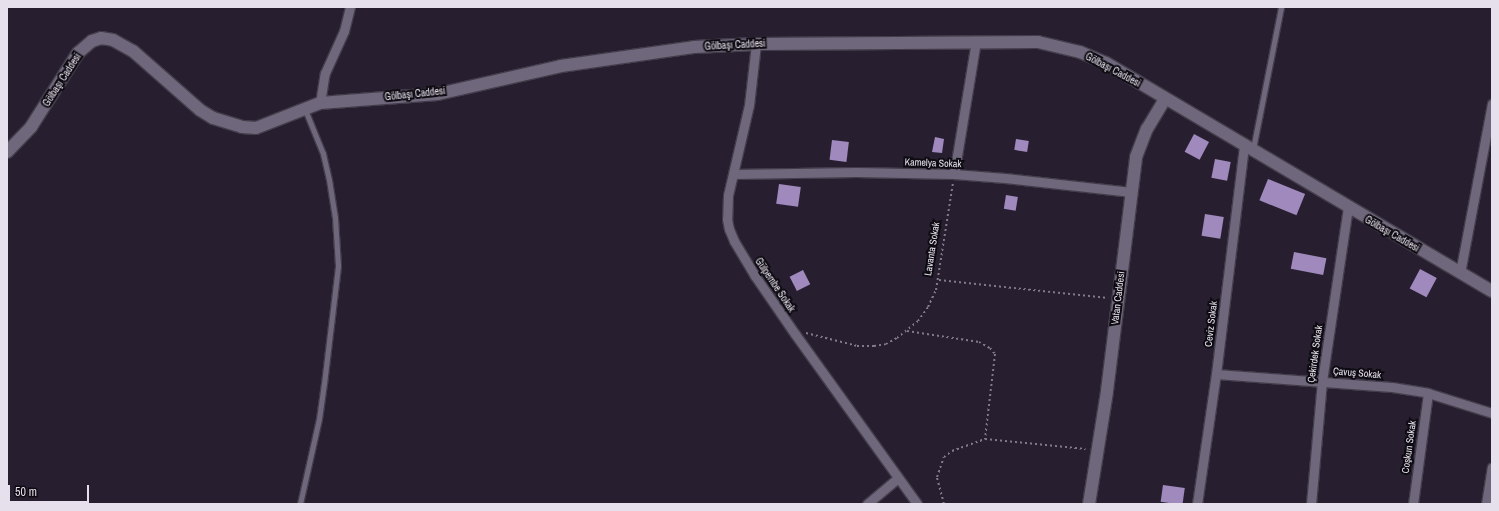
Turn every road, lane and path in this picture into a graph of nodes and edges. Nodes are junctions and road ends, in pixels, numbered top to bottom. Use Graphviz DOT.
graph roads {
  1 [pos="350,7"];
  2 [pos="1281,7"];
  3 [pos="976,41"];
  4 [pos="756,44"];
  5 [pos="1165,99"];
  6 [pos="320,103"];
  7 [pos="1492,104"];
  8 [pos="304,109"];
  9 [pos="1489,139"];
  10 [pos="1248,149"];
  11 [pos="7,152"];
  12 [pos="733,174"];
  13 [pos="954,174"];
  14 [pos="1131,192"];
  15 [pos="1348,207"];
  16 [pos="1460,273"];
  17 [pos="939,280"];
  18 [pos="1492,292"];
  19 [pos="1118,299"];
  20 [pos="792,329"];
  21 [pos="906,331"];
  22 [pos="1216,374"];
  23 [pos="1322,381"];
  24 [pos="1428,393"];
  25 [pos="1492,413"];
  26 [pos="985,439"];
  27 [pos="1098,450"];
  28 [pos="1492,466"];
  29 [pos="898,478"];
  30 [pos="300,504"];
  31 [pos="867,504"];
  32 [pos="917,504"];
  33 [pos="944,504"];
  34 [pos="1090,504"];
  35 [pos="1197,504"];
  36 [pos="1312,504"];
  37 [pos="1412,504"];
  38 [pos="1486,504"];
  1 -- 6 [label="street"];
  2 -- 10 [label="lane"];
  3 -- 4 [label="street, Gölbaşı Caddesi"];
  3 -- 5 [label="street, Gölbaşı Caddesi"];
  3 -- 13 [label="street"];
  4 -- 6 [label="street, Gölbaşı Caddesi"];
  4 -- 12 [label="street, Gülpembe Sokak"];
  5 -- 10 [label="street, Gölbaşı Caddesi"];
  5 -- 14 [label="street, Vatan Caddesi"];
  6 -- 8 [label="street, Gölbaşı Caddesi"];
  7 -- 9 [label="street"];
  8 -- 11 [label="street, Gölbaşı Caddesi"];
  8 -- 30 [label="lane"];
  9 -- 16 [label="street"];
  10 -- 15 [label="street, Gölbaşı Caddesi"];
  10 -- 22 [label="street, Ceviz Sokak"];
  12 -- 13 [label="street, Kamelya Sokak"];
  12 -- 20 [label="street, Gülpembe Sokak"];
  13 -- 14 [label="street, Kamelya Sokak"];
  13 -- 17 [label="path, Lavanta Sokak"];
  14 -- 19 [label="street, Vatan Caddesi"];
  15 -- 16 [label="street, Gölbaşı Caddesi"];
  15 -- 23 [label="street, Çekirdek Sokak"];
  16 -- 18 [label="street, Gölbaşı Caddesi"];
  17 -- 19 [label="path"];
  17 -- 21 [label="path, Lavanta Sokak"];
  19 -- 27 [label="street, Vatan Caddesi"];
  20 -- 21 [label="path, Lavanta Sokak"];
  20 -- 29 [label="street, Gülpembe Sokak"];
  21 -- 26 [label="path"];
  22 -- 23 [label="street, Çavuş Sokak"];
  22 -- 35 [label="street, Ceviz Sokak"];
  23 -- 24 [label="street, Çavuş Sokak"];
  23 -- 36 [label="street, Çekirdek Sokak"];
  24 -- 25 [label="street, Çavuş Sokak"];
  24 -- 37 [label="street, Coşkun Sokak"];
  26 -- 27 [label="path"];
  26 -- 33 [label="path"];
  27 -- 34 [label="street, Vatan Caddesi"];
  28 -- 38 [label="street"];
  29 -- 31 [label="street"];
  29 -- 32 [label="street, Gülpembe Sokak"];
}
